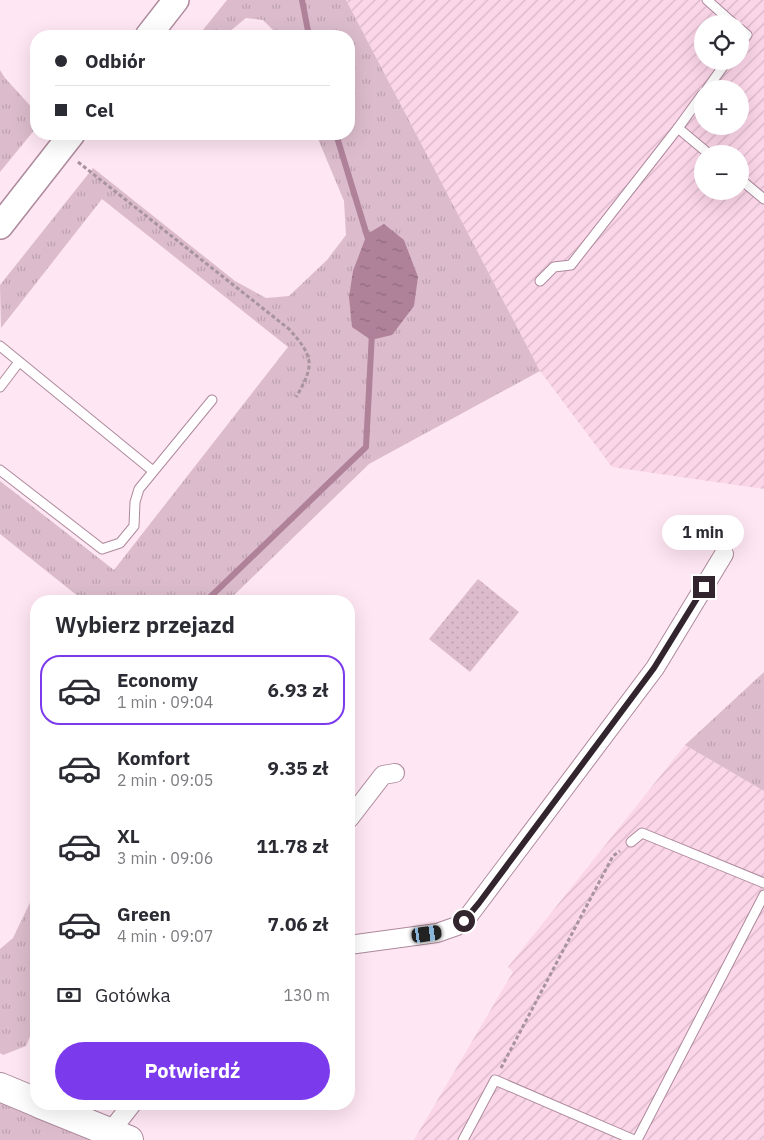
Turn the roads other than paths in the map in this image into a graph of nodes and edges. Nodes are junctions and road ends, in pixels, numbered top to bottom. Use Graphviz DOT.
graph roads {
  1 [pos="176,0"];
  2 [pos="707,0"];
  3 [pos="724,15"];
  4 [pos="153,30"];
  5 [pos="694,106"];
  6 [pos="678,128"];
  7 [pos="66,141"];
  8 [pos="698,145"];
  9 [pos="749,186"];
  10 [pos="764,199"];
  11 [pos="0,226"];
  12 [pos="540,282"];
  13 [pos="0,346"];
  14 [pos="20,362"];
  15 [pos="0,388"];
  16 [pos="212,400"];
  17 [pos="0,470"];
  18 [pos="153,471"];
  19 [pos="724,554"];
  20 [pos="395,773"];
  21 [pos="355,812"];
  22 [pos="631,842"];
  23 [pos="764,883"];
  24 [pos="764,895"];
  25 [pos="355,944"];
  26 [pos="0,1087"];
  27 [pos="30,1100"];
  28 [pos="55,1110"];
  29 [pos="130,1110"];
  30 [pos="119,1136"];
  31 [pos="463,1140"];
  32 [pos="635,1140"];
  1 -- 4 [label="main road"];
  2 -- 3 [label="lane"];
  5 -- 6 [label="lane"];
  6 -- 8 [label="lane"];
  6 -- 12 [label="lane"];
  7 -- 11 [label="main road"];
  9 -- 10 [label="lane"];
  13 -- 14 [label="lane"];
  14 -- 15 [label="lane"];
  14 -- 18 [label="lane"];
  16 -- 18 [label="lane"];
  17 -- 18 [label="lane"];
  19 -- 25 [label="street"];
  20 -- 21 [label="street"];
  22 -- 23 [label="lane"];
  24 -- 32 [label="lane"];
  26 -- 27 [label="main road"];
  28 -- 30 [label="main road"];
  29 -- 30 [label="street"];
  31 -- 32 [label="lane"];
}
